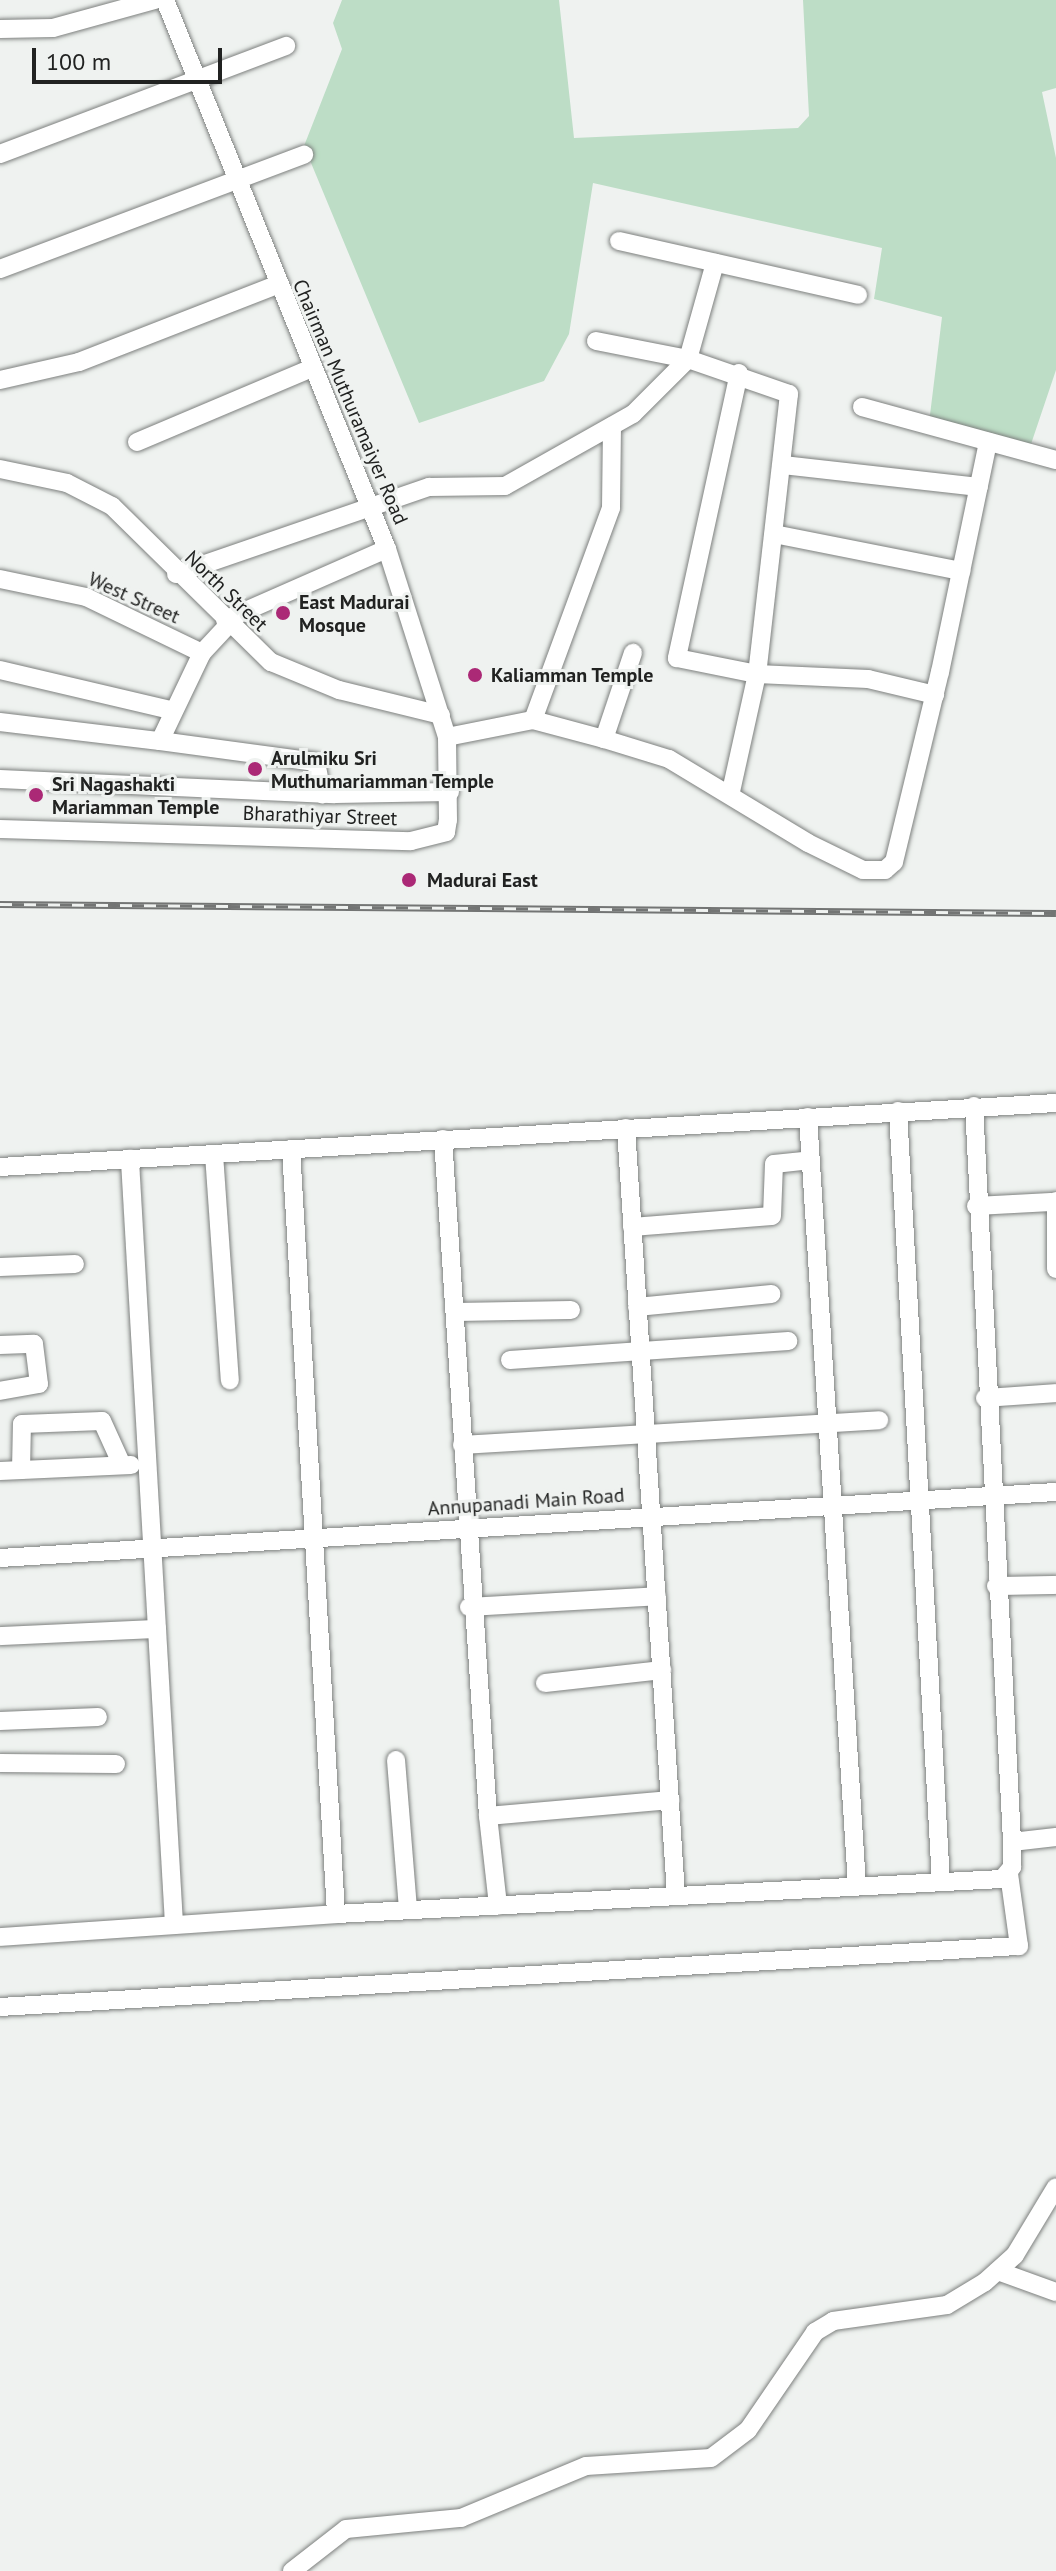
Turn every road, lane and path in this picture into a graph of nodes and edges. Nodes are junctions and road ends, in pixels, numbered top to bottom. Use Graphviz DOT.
graph roads {
  1 [pos="155,0"];
  2 [pos="165,0"];
  3 [pos="0,29"];
  4 [pos="286,46"];
  5 [pos="196,81"];
  6 [pos="0,154"];
  7 [pos="304,155"];
  8 [pos="235,181"];
  9 [pos="619,241"];
  10 [pos="715,263"];
  11 [pos="0,269"];
  12 [pos="277,285"];
  13 [pos="858,295"];
  14 [pos="596,341"];
  15 [pos="688,359"];
  16 [pos="312,368"];
  17 [pos="739,373"];
  18 [pos="0,380"];
  19 [pos="862,407"];
  20 [pos="612,426"];
  21 [pos="137,442"];
  22 [pos="988,442"];
  23 [pos="1056,460"];
  24 [pos="783,465"];
  25 [pos="0,469"];
  26 [pos="979,487"];
  27 [pos="370,503"];
  28 [pos="774,534"];
  29 [pos="387,549"];
  30 [pos="961,571"];
  31 [pos="176,574"];
  32 [pos="0,579"];
  33 [pos="227,622"];
  34 [pos="202,653"];
  35 [pos="633,653"];
  36 [pos="0,670"];
  37 [pos="757,674"];
  38 [pos="935,695"];
  39 [pos="170,710"];
  40 [pos="441,715"];
  41 [pos="533,720"];
  42 [pos="0,722"];
  43 [pos="447,737"];
  44 [pos="604,739"];
  45 [pos="160,741"];
  46 [pos="0,779"];
  47 [pos="731,791"];
  48 [pos="450,792"];
  49 [pos="322,794"];
  50 [pos="0,829"];
  51 [pos="446,832"];
  52 [pos="1056,1103"];
  53 [pos="974,1106"];
  54 [pos="898,1111"];
  55 [pos="808,1117"];
  56 [pos="626,1128"];
  57 [pos="443,1139"];
  58 [pos="291,1149"];
  59 [pos="214,1154"];
  60 [pos="130,1159"];
  61 [pos="811,1160"];
  62 [pos="0,1167"];
  63 [pos="1054,1201"];
  64 [pos="976,1206"];
  65 [pos="632,1227"];
  66 [pos="75,1264"];
  67 [pos="0,1267"];
  68 [pos="1056,1269"];
  69 [pos="771,1294"];
  70 [pos="637,1307"];
  71 [pos="571,1310"];
  72 [pos="456,1312"];
  73 [pos="788,1341"];
  74 [pos="0,1345"];
  75 [pos="640,1349"];
  76 [pos="510,1360"];
  77 [pos="230,1380"];
  78 [pos="0,1391"];
  79 [pos="21,1391"];
  80 [pos="1056,1393"];
  81 [pos="985,1398"];
  82 [pos="879,1420"];
  83 [pos="22,1424"];
  84 [pos="830,1424"];
  85 [pos="646,1433"];
  86 [pos="462,1445"];
  87 [pos="150,1464"];
  88 [pos="122,1465"];
  89 [pos="21,1470"];
  90 [pos="0,1471"];
  91 [pos="1056,1492"];
  92 [pos="992,1497"];
  93 [pos="923,1501"];
  94 [pos="836,1506"];
  95 [pos="651,1515"];
  96 [pos="465,1528"];
  97 [pos="312,1539"];
  98 [pos="156,1548"];
  99 [pos="0,1558"];
  100 [pos="1056,1585"];
  101 [pos="996,1586"];
  102 [pos="657,1596"];
  103 [pos="469,1607"];
  104 [pos="157,1629"];
  105 [pos="0,1636"];
  106 [pos="662,1670"];
  107 [pos="545,1683"];
  108 [pos="98,1717"];
  109 [pos="0,1721"];
  110 [pos="396,1760"];
  111 [pos="0,1763"];
  112 [pos="116,1764"];
  113 [pos="670,1800"];
  114 [pos="488,1816"];
  115 [pos="1056,1837"];
  116 [pos="1012,1842"];
  117 [pos="1009,1874"];
  118 [pos="941,1882"];
  119 [pos="857,1886"];
  120 [pos="676,1895"];
  121 [pos="498,1905"];
  122 [pos="408,1910"];
  123 [pos="336,1914"];
  124 [pos="174,1925"];
  125 [pos="0,1937"];
  126 [pos="0,2007"];
  127 [pos="1056,2187"];
  128 [pos="998,2271"];
  129 [pos="1056,2292"];
  130 [pos="292,2571"];
  1 -- 3 [label="street"];
  2 -- 5 [label="street, Chairman Muthuramaiyer Road"];
  4 -- 5 [label="street"];
  5 -- 6 [label="street"];
  5 -- 8 [label="street, Chairman Muthuramaiyer Road"];
  7 -- 8 [label="street"];
  8 -- 11 [label="street"];
  8 -- 12 [label="street, Chairman Muthuramaiyer Road"];
  9 -- 10 [label="street"];
  10 -- 13 [label="street"];
  10 -- 15 [label="street"];
  12 -- 16 [label="street, Chairman Muthuramaiyer Road"];
  12 -- 18 [label="street"];
  14 -- 15 [label="street"];
  15 -- 17 [label="street"];
  15 -- 20 [label="street"];
  16 -- 21 [label="street"];
  16 -- 27 [label="street, Chairman Muthuramaiyer Road"];
  17 -- 24 [label="street"];
  17 -- 37 [label="street"];
  19 -- 22 [label="street"];
  20 -- 27 [label="street"];
  20 -- 41 [label="street"];
  22 -- 23 [label="street"];
  22 -- 26 [label="street"];
  24 -- 26 [label="street"];
  24 -- 28 [label="street"];
  25 -- 31 [label="street, North Street"];
  26 -- 30 [label="street"];
  27 -- 29 [label="street, Chairman Muthuramaiyer Road"];
  27 -- 31 [label="street"];
  28 -- 30 [label="street"];
  28 -- 37 [label="street"];
  29 -- 33 [label="street"];
  29 -- 40 [label="street, Chairman Muthuramaiyer Road"];
  30 -- 38 [label="street"];
  31 -- 33 [label="street, North Street"];
  32 -- 34 [label="street, West Street"];
  33 -- 34 [label="street"];
  33 -- 40 [label="street, North Street"];
  34 -- 39 [label="street"];
  35 -- 44 [label="street"];
  36 -- 39 [label="street"];
  37 -- 38 [label="street"];
  37 -- 47 [label="street"];
  38 -- 47 [label="street"];
  39 -- 45 [label="street"];
  40 -- 43 [label="street, Chairman Muthuramaiyer Road"];
  41 -- 43 [label="street"];
  41 -- 44 [label="street"];
  42 -- 45 [label="street"];
  43 -- 48 [label="street, Chairman Muthuramaiyer Road"];
  44 -- 47 [label="street"];
  45 -- 49 [label="street"];
  46 -- 49 [label="street"];
  48 -- 49 [label="street"];
  48 -- 51 [label="street, Chairman Muthuramaiyer Road"];
  50 -- 51 [label="street, Bharathiyar Street"];
  52 -- 53 [label="street"];
  53 -- 54 [label="street"];
  53 -- 64 [label="street"];
  54 -- 55 [label="street"];
  54 -- 93 [label="street"];
  55 -- 56 [label="street"];
  55 -- 61 [label="street"];
  56 -- 57 [label="street"];
  56 -- 65 [label="street"];
  57 -- 58 [label="street"];
  57 -- 72 [label="street"];
  58 -- 59 [label="street"];
  58 -- 97 [label="street"];
  59 -- 60 [label="street"];
  59 -- 77 [label="street"];
  60 -- 62 [label="street"];
  60 -- 87 [label="street"];
  61 -- 65 [label="street"];
  61 -- 84 [label="street"];
  63 -- 64 [label="street"];
  63 -- 68 [label="street"];
  64 -- 81 [label="street"];
  65 -- 70 [label="street"];
  66 -- 67 [label="street"];
  69 -- 70 [label="street"];
  70 -- 75 [label="street"];
  71 -- 72 [label="street"];
  72 -- 86 [label="street"];
  73 -- 75 [label="street"];
  74 -- 79 [label="street"];
  75 -- 76 [label="street"];
  75 -- 85 [label="street"];
  78 -- 79 [label="street"];
  79 -- 83 [label="street"];
  80 -- 81 [label="street"];
  81 -- 92 [label="street"];
  82 -- 84 [label="street"];
  83 -- 88 [label="street"];
  83 -- 89 [label="street"];
  84 -- 85 [label="street"];
  84 -- 94 [label="street"];
  85 -- 86 [label="street"];
  85 -- 95 [label="street"];
  86 -- 96 [label="street"];
  87 -- 88 [label="street"];
  87 -- 98 [label="street"];
  88 -- 89 [label="street"];
  89 -- 90 [label="street"];
  91 -- 92 [label="street, Annupanadi Main Road"];
  92 -- 93 [label="street, Annupanadi Main Road"];
  92 -- 101 [label="street"];
  93 -- 94 [label="street, Annupanadi Main Road"];
  93 -- 118 [label="street"];
  94 -- 95 [label="street, Annupanadi Main Road"];
  94 -- 119 [label="street"];
  95 -- 96 [label="street, Annupanadi Main Road"];
  95 -- 102 [label="street"];
  96 -- 97 [label="street, Annupanadi Main Road"];
  96 -- 103 [label="street"];
  97 -- 98 [label="street, Annupanadi Main Road"];
  97 -- 123 [label="street"];
  98 -- 99 [label="street, Annupanadi Main Road"];
  98 -- 104 [label="street"];
  100 -- 101 [label="street"];
  101 -- 116 [label="street"];
  102 -- 103 [label="street"];
  102 -- 106 [label="street"];
  103 -- 114 [label="street"];
  104 -- 105 [label="street"];
  104 -- 124 [label="street"];
  106 -- 107 [label="street"];
  106 -- 113 [label="street"];
  108 -- 109 [label="street"];
  110 -- 122 [label="street"];
  111 -- 112 [label="street"];
  113 -- 114 [label="street"];
  113 -- 120 [label="street"];
  114 -- 121 [label="street"];
  115 -- 116 [label="street"];
  116 -- 117 [label="street"];
  117 -- 118 [label="street"];
  117 -- 126 [label="street"];
  118 -- 119 [label="street"];
  119 -- 120 [label="street"];
  120 -- 121 [label="street"];
  121 -- 122 [label="street"];
  122 -- 123 [label="street"];
  123 -- 124 [label="street"];
  124 -- 125 [label="street"];
  127 -- 128 [label="street"];
  128 -- 129 [label="street"];
  128 -- 130 [label="street"];
}
